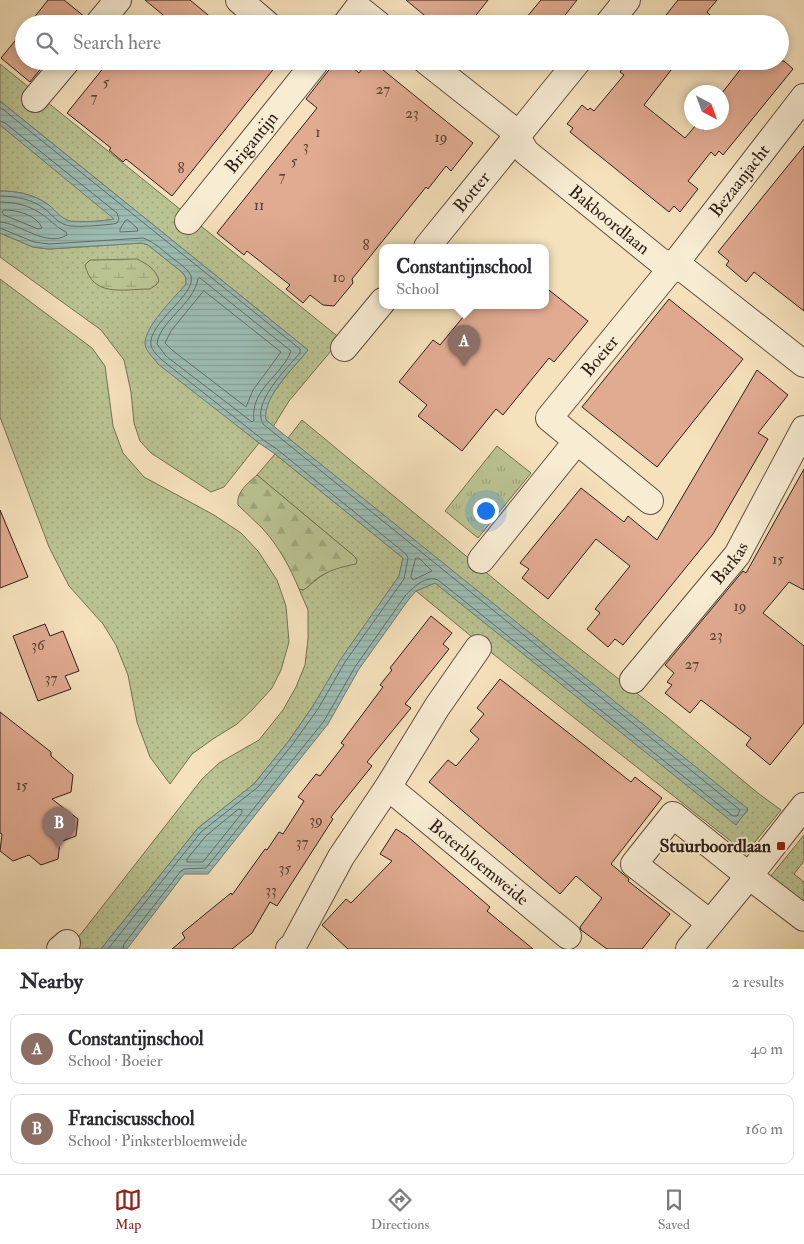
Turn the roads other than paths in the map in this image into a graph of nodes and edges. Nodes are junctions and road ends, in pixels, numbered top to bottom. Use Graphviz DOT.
graph roads {
  1 [pos="118,0"];
  2 [pos="239,0"];
  3 [pos="626,0"];
  4 [pos="106,15"];
  5 [pos="256,15"];
  6 [pos="615,15"];
  7 [pos="60,70"];
  8 [pos="308,70"];
  9 [pos="437,70"];
  10 [pos="571,70"];
  11 [pos="804,97"];
  12 [pos="35,100"];
  13 [pos="517,138"];
  14 [pos="188,221"];
  15 [pos="429,244"];
  16 [pos="674,266"];
  17 [pos="379,306"];
  18 [pos="344,348"];
  19 [pos="804,364"];
  20 [pos="804,429"];
  21 [pos="577,441"];
  22 [pos="650,501"];
  23 [pos="481,560"];
  24 [pos="478,648"];
  25 [pos="632,680"];
  26 [pos="388,787"];
  27 [pos="804,806"];
  28 [pos="749,876"];
  29 [pos="804,918"];
  30 [pos="710,923"];
  31 [pos="568,936"];
  32 [pos="293,948"];
  33 [pos="689,949"];
  1 -- 4 [label="street"];
  2 -- 5 [label="street"];
  3 -- 6 [label="street"];
  7 -- 12 [label="street"];
  8 -- 14 [label="street, Brigantijn"];
  9 -- 13 [label="street, Bakboordlaan"];
  10 -- 13 [label="street, Botter"];
  11 -- 16 [label="street, Bezaanjacht"];
  13 -- 15 [label="street, Botter"];
  13 -- 16 [label="street, Bakboordlaan"];
  16 -- 19 [label="street, Bakboordlaan"];
  16 -- 21 [label="street, Boeier"];
  17 -- 18 [label="street"];
  20 -- 25 [label="street, Barkas"];
  21 -- 22 [label="street, Boeier"];
  21 -- 23 [label="street"];
  24 -- 26 [label="street"];
  26 -- 31 [label="street, Boterbloemweide"];
  26 -- 32 [label="street"];
  27 -- 28 [label="street"];
  28 -- 29 [label="street"];
  28 -- 30 [label="street"];
  28 -- 30 [label="street"];
  30 -- 33 [label="street"];
}
